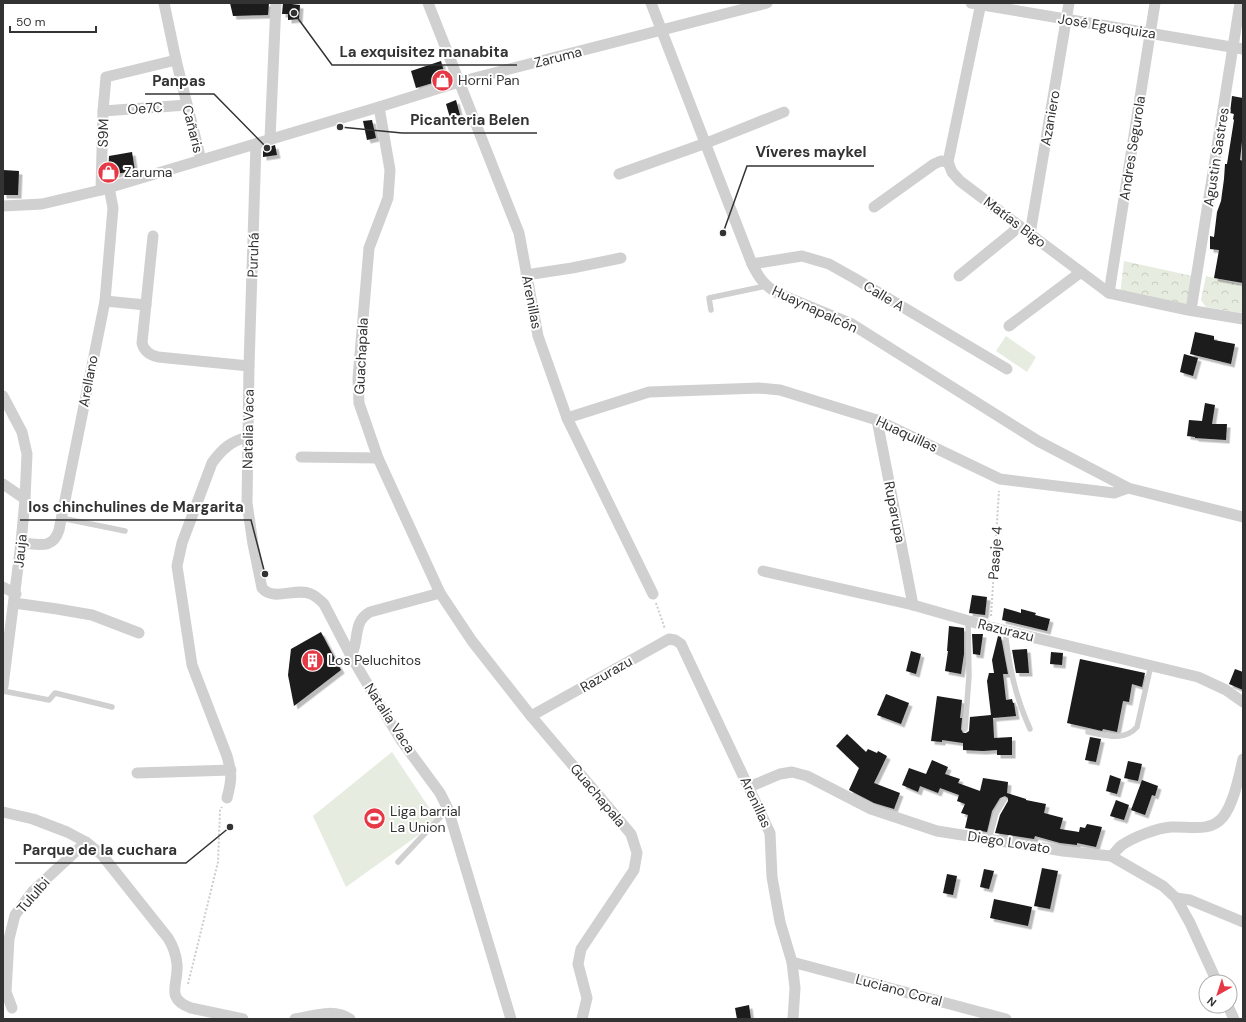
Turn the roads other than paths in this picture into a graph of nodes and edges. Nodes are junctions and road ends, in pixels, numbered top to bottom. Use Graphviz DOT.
graph roads {
  1 [pos="164,3"];
  2 [pos="276,3"];
  3 [pos="428,3"];
  4 [pos="651,3"];
  5 [pos="767,3"];
  6 [pos="1069,3"];
  7 [pos="1155,3"];
  8 [pos="1240,3"];
  9 [pos="978,4"];
  10 [pos="1067,20"];
  11 [pos="662,31"];
  12 [pos="1150,33"];
  13 [pos="1238,48"];
  14 [pos="176,60"];
  15 [pos="459,82"];
  16 [pos="187,105"];
  17 [pos="379,107"];
  18 [pos="103,111"];
  19 [pos="784,112"];
  20 [pos="270,139"];
  21 [pos="706,143"];
  22 [pos="256,144"];
  23 [pos="201,160"];
  24 [pos="948,162"];
  25 [pos="620,174"];
  26 [pos="105,188"];
  27 [pos="3,206"];
  28 [pos="874,207"];
  29 [pos="1018,226"];
  30 [pos="1030,234"];
  31 [pos="153,236"];
  32 [pos="621,258"];
  33 [pos="752,264"];
  34 [pos="1081,272"];
  35 [pos="526,275"];
  36 [pos="959,276"];
  37 [pos="766,286"];
  38 [pos="1109,293"];
  39 [pos="104,300"];
  40 [pos="146,305"];
  41 [pos="711,310"];
  42 [pos="1192,310"];
  43 [pos="1243,319"];
  44 [pos="1009,326"];
  45 [pos="250,366"];
  46 [pos="1007,369"];
  47 [pos="3,396"];
  48 [pos="567,418"];
  49 [pos="877,420"];
  50 [pos="248,437"];
  51 [pos="302,457"];
  52 [pos="378,458"];
  53 [pos="3,484"];
  54 [pos="1128,488"];
  55 [pos="25,499"];
  56 [pos="1243,517"];
  57 [pos="61,518"];
  58 [pos="125,531"];
  59 [pos="21,543"];
  60 [pos="763,571"];
  61 [pos="3,587"];
  62 [pos="440,593"];
  63 [pos="653,594"];
  64 [pos="15,599"];
  65 [pos="913,605"];
  66 [pos="968,621"];
  67 [pos="1005,631"];
  68 [pos="139,632"];
  69 [pos="681,644"];
  70 [pos="351,656"];
  71 [pos="1151,665"];
  72 [pos="3,686"];
  73 [pos="3,691"];
  74 [pos="1243,702"];
  75 [pos="112,707"];
  76 [pos="531,716"];
  77 [pos="965,729"];
  78 [pos="1030,729"];
  79 [pos="1088,732"];
  80 [pos="1243,759"];
  81 [pos="231,770"];
  82 [pos="138,774"];
  83 [pos="749,787"];
  84 [pos="227,798"];
  85 [pos="1004,800"];
  86 [pos="448,809"];
  87 [pos="3,812"];
  88 [pos="989,839"];
  89 [pos="86,842"];
  90 [pos="1111,856"];
  91 [pos="398,862"];
  92 [pos="1176,898"];
  93 [pos="1243,922"];
  94 [pos="792,962"];
  95 [pos="1213,974"];
  96 [pos="12,1008"];
  97 [pos="243,1019"];
  98 [pos="295,1019"];
  99 [pos="350,1019"];
  100 [pos="511,1019"];
  101 [pos="582,1019"];
  102 [pos="794,1019"];
  103 [pos="1006,1019"];
  1 -- 14 [label="street, Cañaris"];
  2 -- 20 [label="street"];
  3 -- 15 [label="street, Arenillas"];
  4 -- 11 [label="street, Huaynapalcón"];
  5 -- 11 [label="street, Zaruma"];
  6 -- 10 [label="street, Azaniero"];
  7 -- 12 [label="street, Andres Segurola"];
  8 -- 13 [label="street, Agustin Sastres"];
  9 -- 10 [label="street, José Egusquiza"];
  9 -- 24 [label="street"];
  10 -- 12 [label="street, José Egusquiza"];
  10 -- 30 [label="street, Azaniero"];
  11 -- 15 [label="street, Zaruma"];
  11 -- 21 [label="street, Huaynapalcón"];
  12 -- 13 [label="street, José Egusquiza"];
  12 -- 38 [label="street, Andres Segurola"];
  13 -- 42 [label="street, Agustin Sastres"];
  14 -- 16 [label="street, Cañaris"];
  14 -- 18 [label="street, S9M"];
  15 -- 17 [label="street, Zaruma"];
  15 -- 35 [label="street, Arenillas"];
  16 -- 18 [label="street, Oe7C"];
  16 -- 23 [label="street, Cañaris"];
  17 -- 20 [label="street, Zaruma"];
  17 -- 52 [label="street, Guachapala"];
  18 -- 26 [label="street, S9M"];
  19 -- 21 [label="street"];
  20 -- 22 [label="street, Zaruma"];
  21 -- 25 [label="street"];
  21 -- 33 [label="street, Huaynapalcón"];
  22 -- 23 [label="street, Zaruma"];
  22 -- 45 [label="street, Puruhá"];
  23 -- 26 [label="street, Zaruma"];
  24 -- 28 [label="street"];
  24 -- 29 [label="street, Matías Bigo"];
  26 -- 27 [label="street, Zaruma"];
  26 -- 39 [label="street, Arellano"];
  29 -- 30 [label="street, Matías Bigo"];
  29 -- 36 [label="street"];
  30 -- 34 [label="street, Matías Bigo"];
  31 -- 40 [label="street"];
  32 -- 35 [label="street"];
  33 -- 37 [label="street, Huaynapalcón"];
  33 -- 46 [label="street, Calle A"];
  34 -- 38 [label="street, Matías Bigo"];
  34 -- 44 [label="street"];
  35 -- 48 [label="street, Arenillas"];
  37 -- 41 [label="lane"];
  37 -- 54 [label="street, Huaynapalcón"];
  38 -- 42 [label="street, Matías Bigo"];
  39 -- 40 [label="street"];
  39 -- 57 [label="street, Arellano"];
  40 -- 45 [label="street"];
  42 -- 43 [label="street, Matías Bigo"];
  45 -- 50 [label="street, Natalia Vaca"];
  47 -- 55 [label="street, Jauja"];
  48 -- 49 [label="street, Huaquillas"];
  48 -- 63 [label="street, Arenillas"];
  49 -- 54 [label="street, Huaquillas"];
  49 -- 65 [label="street, Ruparupa"];
  50 -- 70 [label="street, Natalia Vaca"];
  50 -- 81 [label="street"];
  51 -- 52 [label="street"];
  52 -- 62 [label="street, Guachapala"];
  53 -- 55 [label="street"];
  54 -- 56 [label="street, Huaquillas"];
  55 -- 59 [label="street, Jauja"];
  57 -- 58 [label="lane"];
  57 -- 59 [label="street, Arellano"];
  59 -- 64 [label="street, Jauja"];
  60 -- 65 [label="street, Razurazu"];
  61 -- 64 [label="street"];
  62 -- 70 [label="street"];
  62 -- 76 [label="street, Guachapala"];
  64 -- 68 [label="street"];
  64 -- 72 [label="street, Jauja"];
  65 -- 66 [label="street, Razurazu"];
  66 -- 67 [label="street, Razurazu"];
  66 -- 77 [label="lane"];
  67 -- 71 [label="street, Razurazu"];
  67 -- 78 [label="lane"];
  69 -- 76 [label="street, Razurazu"];
  69 -- 83 [label="street, Arenillas"];
  70 -- 86 [label="street, Natalia Vaca"];
  71 -- 74 [label="street, Razurazu"];
  71 -- 79 [label="lane"];
  73 -- 75 [label="lane"];
  76 -- 101 [label="street, Guachapala"];
  80 -- 90 [label="street"];
  81 -- 82 [label="street"];
  81 -- 84 [label="street"];
  83 -- 88 [label="street, Diego Lovato"];
  83 -- 94 [label="street, Arenillas"];
  85 -- 88 [label="lane"];
  86 -- 91 [label="lane"];
  86 -- 100 [label="street, Natalia Vaca"];
  87 -- 89 [label="street"];
  88 -- 90 [label="street, Diego Lovato"];
  89 -- 96 [label="street, Tululbi"];
  89 -- 97 [label="street"];
  90 -- 92 [label="street, Diego Lovato"];
  92 -- 93 [label="street"];
  92 -- 95 [label="street, Diego Lovato"];
  94 -- 102 [label="street, Arenillas"];
  94 -- 103 [label="street, Luciano Coral"];
  98 -- 99 [label="street"];
}
